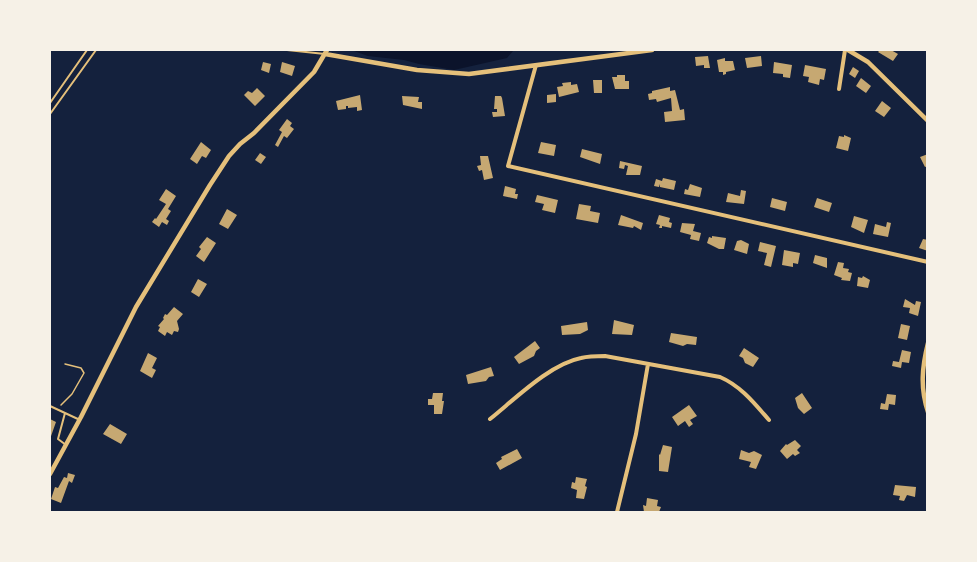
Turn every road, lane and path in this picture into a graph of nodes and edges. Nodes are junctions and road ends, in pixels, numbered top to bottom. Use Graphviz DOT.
graph roads {
  1 [pos="87,50"];
  2 [pos="96,50"];
  3 [pos="287,50"];
  4 [pos="652,50"];
  5 [pos="846,50"];
  6 [pos="326,52"];
  7 [pos="536,65"];
  8 [pos="839,89"];
  9 [pos="50,103"];
  10 [pos="50,114"];
  11 [pos="927,121"];
  12 [pos="927,262"];
  13 [pos="927,343"];
  14 [pos="65,364"];
  15 [pos="648,364"];
  16 [pos="51,406"];
  17 [pos="927,411"];
  18 [pos="65,413"];
  19 [pos="490,419"];
  20 [pos="80,420"];
  21 [pos="769,420"];
  22 [pos="66,445"];
  23 [pos="50,474"];
  24 [pos="616,513"];
  1 -- 9 [label="lane"];
  2 -- 10 [label="lane"];
  3 -- 6 [label="lane"];
  4 -- 7 [label="street"];
  5 -- 8 [label="street"];
  5 -- 11 [label="street"];
  6 -- 7 [label="street"];
  6 -- 20 [label="street"];
  7 -- 12 [label="street"];
  13 -- 17 [label="street"];
  14 -- 16 [label="path"];
  15 -- 19 [label="street"];
  15 -- 21 [label="street"];
  15 -- 24 [label="street"];
  16 -- 18 [label="lane"];
  18 -- 20 [label="lane"];
  18 -- 22 [label="lane"];
  20 -- 22 [label="street"];
  22 -- 23 [label="street"];
}
